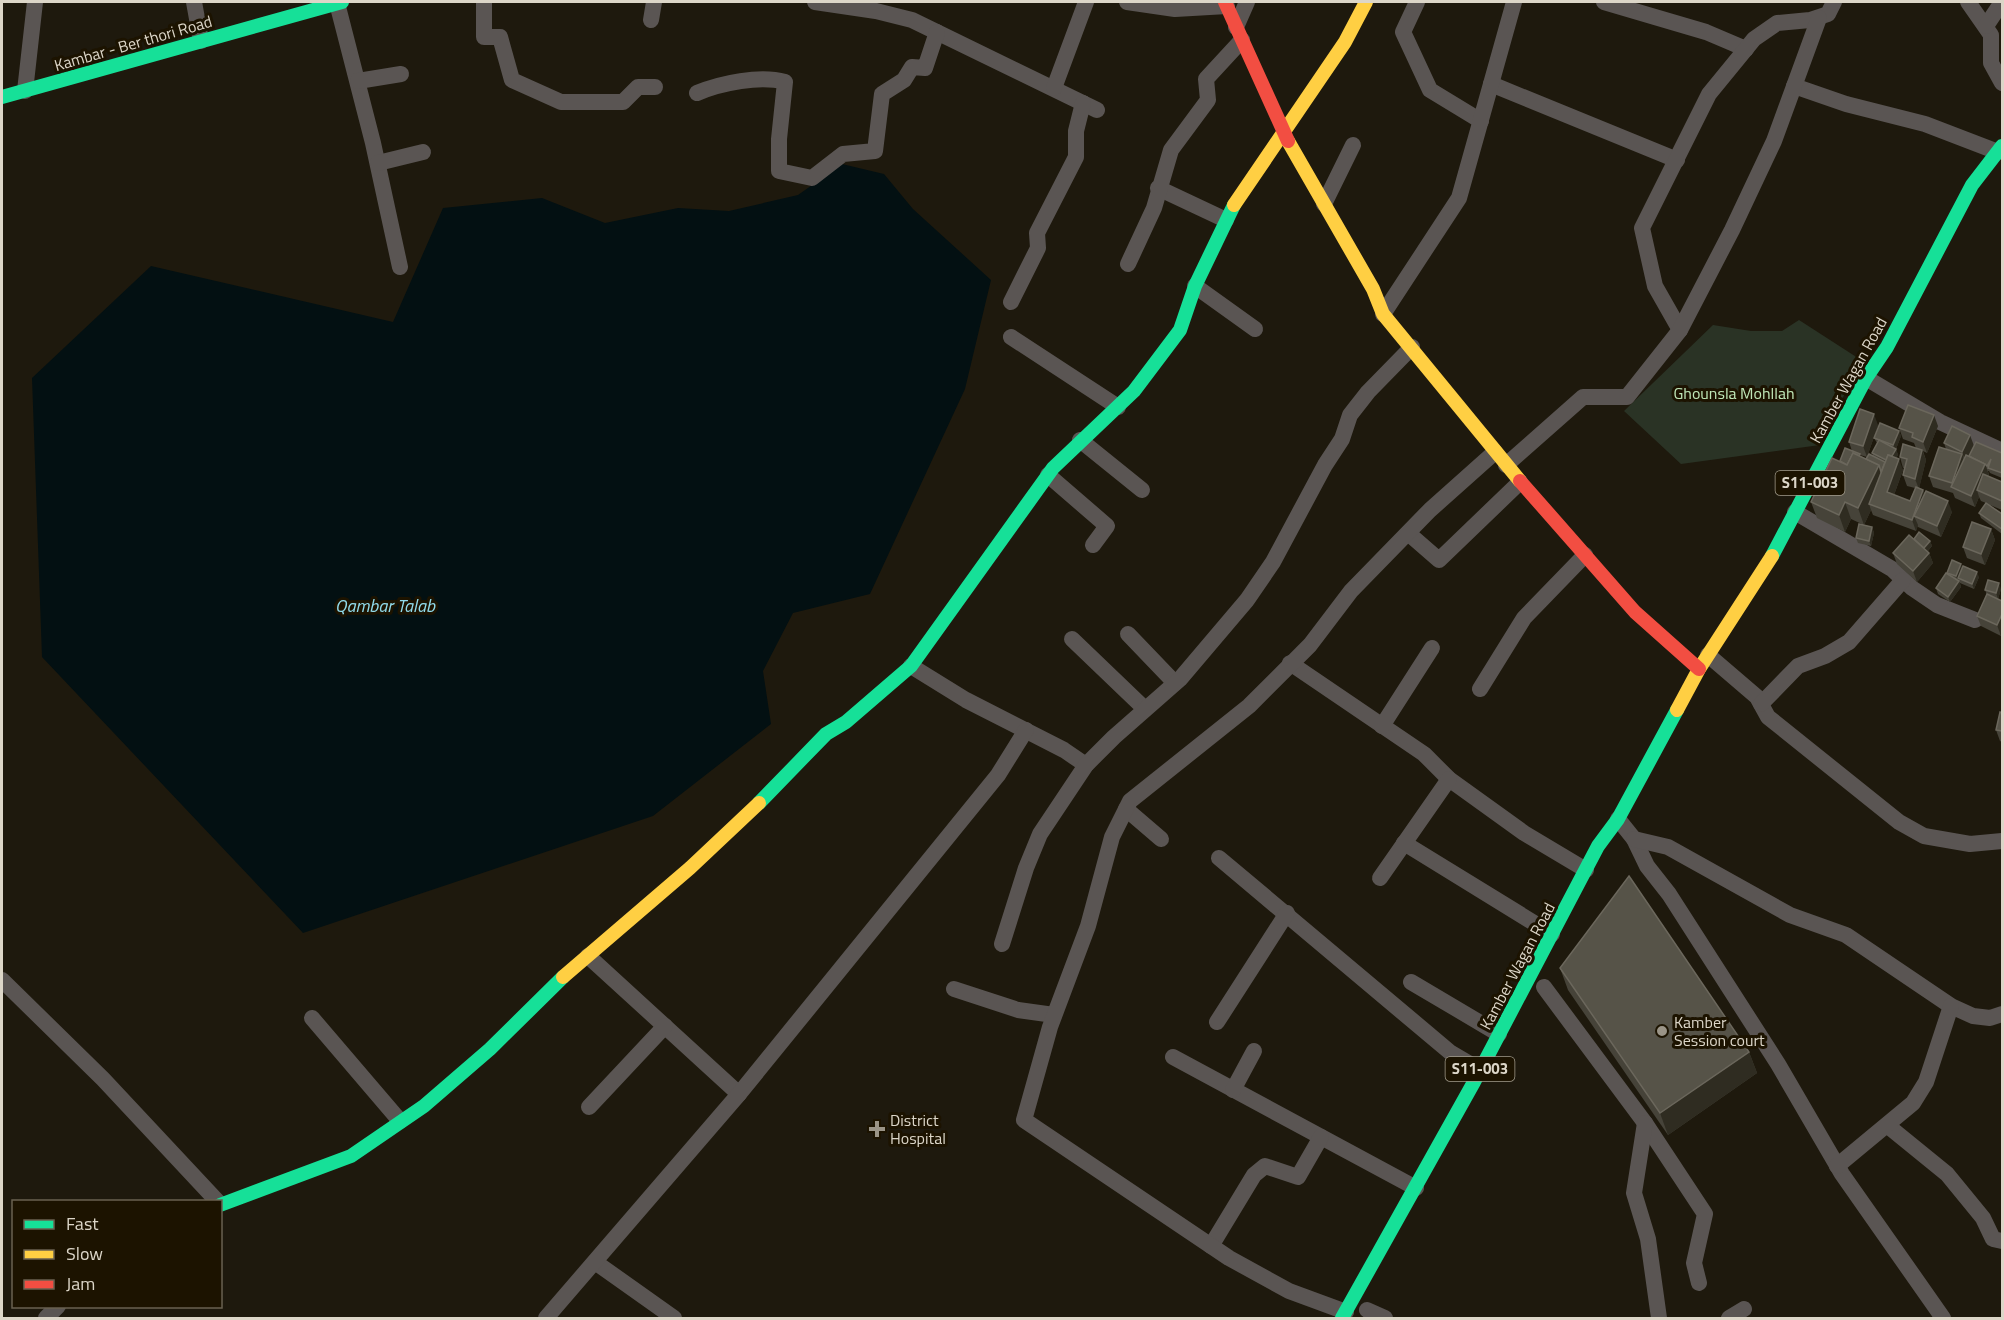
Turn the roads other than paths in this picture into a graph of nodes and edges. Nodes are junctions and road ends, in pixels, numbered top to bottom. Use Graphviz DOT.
graph roads {
  1 [pos="35,2"];
  2 [pos="194,2"];
  3 [pos="340,2"];
  4 [pos="484,2"];
  5 [pos="654,2"];
  6 [pos="815,2"];
  7 [pos="1086,2"];
  8 [pos="1127,2"];
  9 [pos="1247,2"];
  10 [pos="1366,2"];
  11 [pos="1417,2"];
  12 [pos="1514,2"];
  13 [pos="1604,2"];
  14 [pos="1834,2"];
  15 [pos="1968,2"];
  16 [pos="2002,2"];
  17 [pos="1226,4"];
  18 [pos="297,8"];
  19 [pos="887,8"];
  20 [pos="1819,18"];
  21 [pos="651,20"];
  22 [pos="1986,26"];
  23 [pos="937,32"];
  24 [pos="1239,34"];
  25 [pos="201,41"];
  26 [pos="1746,49"];
  27 [pos="401,74"];
  28 [pos="358,81"];
  29 [pos="2002,82"];
  30 [pos="1491,84"];
  31 [pos="1794,86"];
  32 [pos="655,87"];
  33 [pos="1054,88"];
  34 [pos="25,91"];
  35 [pos="697,93"];
  36 [pos="2,97"];
  37 [pos="1481,121"];
  38 [pos="1283,132"];
  39 [pos="1353,144"];
  40 [pos="2000,149"];
  41 [pos="423,152"];
  42 [pos="1677,160"];
  43 [pos="378,163"];
  44 [pos="1158,188"];
  45 [pos="1324,204"];
  46 [pos="1226,220"];
  47 [pos="1128,264"];
  48 [pos="400,267"];
  49 [pos="1195,286"];
  50 [pos="1011,302"];
  51 [pos="1383,314"];
  52 [pos="1256,329"];
  53 [pos="1680,330"];
  54 [pos="1011,337"];
  55 [pos="1412,347"];
  56 [pos="1866,378"];
  57 [pos="1118,407"];
  58 [pos="1080,440"];
  59 [pos="2002,451"];
  60 [pos="1500,459"];
  61 [pos="1048,475"];
  62 [pos="1520,482"];
  63 [pos="1142,490"];
  64 [pos="1795,512"];
  65 [pos="1408,533"];
  66 [pos="1093,545"];
  67 [pos="1585,555"];
  68 [pos="1904,580"];
  69 [pos="1975,620"];
  70 [pos="1128,634"];
  71 [pos="1072,639"];
  72 [pos="1432,648"];
  73 [pos="1703,662"];
  74 [pos="1290,663"];
  75 [pos="911,666"];
  76 [pos="1175,683"];
  77 [pos="1480,689"];
  78 [pos="1761,704"];
  79 [pos="1145,709"];
  80 [pos="1382,726"];
  81 [pos="1026,730"];
  82 [pos="1086,765"];
  83 [pos="1449,779"];
  84 [pos="1126,809"];
  85 [pos="1618,819"];
  86 [pos="1161,839"];
  87 [pos="1634,839"];
  88 [pos="2002,842"];
  89 [pos="1404,843"];
  90 [pos="1611,855"];
  91 [pos="1219,858"];
  92 [pos="1586,870"];
  93 [pos="1380,878"];
  94 [pos="1287,913"];
  95 [pos="1552,934"];
  96 [pos="1002,944"];
  97 [pos="588,956"];
  98 [pos="2,980"];
  99 [pos="1411,982"];
  100 [pos="1544,987"];
  101 [pos="954,989"];
  102 [pos="1950,1006"];
  103 [pos="2002,1014"];
  104 [pos="1054,1015"];
  105 [pos="312,1018"];
  106 [pos="1217,1022"];
  107 [pos="665,1026"];
  108 [pos="1499,1034"];
  109 [pos="1254,1051"];
  110 [pos="1173,1057"];
  111 [pos="1480,1070"];
  112 [pos="1233,1090"];
  113 [pos="739,1094"];
  114 [pos="589,1107"];
  115 [pos="400,1121"];
  116 [pos="1645,1123"];
  117 [pos="1888,1126"];
  118 [pos="1321,1137"];
  119 [pos="1838,1166"];
  120 [pos="1416,1188"];
  121 [pos="216,1200"];
  122 [pos="222,1203"];
  123 [pos="2002,1241"];
  124 [pos="1211,1246"];
  125 [pos="595,1262"];
  126 [pos="1699,1283"];
  127 [pos="1744,1309"];
  128 [pos="1358,1312"];
  129 [pos="1939,1317"];
  130 [pos="546,1318"];
  131 [pos="674,1318"];
  132 [pos="1385,1318"];
  133 [pos="1659,1318"];
  134 [pos="1729,1318"];
  1 -- 34 [label="street"];
  2 -- 25 [label="street"];
  3 -- 18 [label="main road, Kambar - Ber thori Road"];
  3 -- 28 [label="street"];
  4 -- 32 [label="street"];
  5 -- 21 [label="street"];
  6 -- 19 [label="street"];
  7 -- 33 [label="street"];
  8 -- 17 [label="street"];
  9 -- 24 [label="street"];
  10 -- 38 [label="main road"];
  11 -- 37 [label="street"];
  12 -- 30 [label="street"];
  13 -- 26 [label="street"];
  14 -- 20 [label="street"];
  15 -- 22 [label="street"];
  16 -- 22 [label="street"];
  17 -- 24 [label="main road"];
  18 -- 25 [label="main road, Kambar - Ber thori Road"];
  19 -- 23 [label="street"];
  20 -- 26 [label="street"];
  20 -- 31 [label="street"];
  22 -- 29 [label="street"];
  23 -- 33 [label="street"];
  23 -- 35 [label="street"];
  24 -- 38 [label="main road"];
  24 -- 44 [label="street"];
  25 -- 34 [label="main road, Kambar - Ber thori Road"];
  26 -- 42 [label="street"];
  27 -- 28 [label="street"];
  28 -- 43 [label="street"];
  30 -- 37 [label="street"];
  30 -- 42 [label="street"];
  31 -- 40 [label="street"];
  31 -- 53 [label="street"];
  33 -- 50 [label="street"];
  34 -- 36 [label="main road, Kambar - Ber thori Road"];
  37 -- 51 [label="street"];
  38 -- 45 [label="main road"];
  38 -- 46 [label="main road"];
  39 -- 45 [label="street"];
  40 -- 56 [label="main road, Kamber Wagan Road / S11-003"];
  41 -- 43 [label="street"];
  42 -- 53 [label="street"];
  43 -- 48 [label="street"];
  44 -- 46 [label="street"];
  44 -- 47 [label="street"];
  45 -- 51 [label="main road"];
  46 -- 49 [label="main road"];
  49 -- 52 [label="street"];
  49 -- 57 [label="main road"];
  51 -- 55 [label="main road"];
  53 -- 60 [label="street"];
  54 -- 57 [label="street"];
  55 -- 60 [label="main road"];
  55 -- 76 [label="street"];
  56 -- 59 [label="street"];
  56 -- 64 [label="main road, Kamber Wagan Road / S11-003"];
  57 -- 58 [label="main road"];
  58 -- 61 [label="main road"];
  58 -- 63 [label="street"];
  60 -- 62 [label="main road"];
  60 -- 65 [label="street"];
  61 -- 66 [label="street"];
  61 -- 75 [label="main road"];
  62 -- 65 [label="street"];
  62 -- 67 [label="main road"];
  64 -- 68 [label="street"];
  64 -- 73 [label="main road, Kamber Wagan Road / S11-003"];
  65 -- 74 [label="street"];
  67 -- 73 [label="main road"];
  67 -- 77 [label="street"];
  68 -- 69 [label="street"];
  68 -- 78 [label="street"];
  70 -- 76 [label="street"];
  71 -- 79 [label="street"];
  72 -- 80 [label="street"];
  73 -- 78 [label="street"];
  73 -- 85 [label="main road, Kamber Wagan Road / S11-003"];
  74 -- 80 [label="street"];
  74 -- 84 [label="street"];
  75 -- 81 [label="street"];
  75 -- 97 [label="main road"];
  76 -- 79 [label="street"];
  78 -- 88 [label="street"];
  79 -- 82 [label="street"];
  80 -- 83 [label="street"];
  81 -- 82 [label="street"];
  81 -- 113 [label="street"];
  82 -- 96 [label="street"];
  83 -- 89 [label="street"];
  83 -- 92 [label="street"];
  84 -- 86 [label="street"];
  84 -- 104 [label="street"];
  85 -- 87 [label="street"];
  85 -- 90 [label="main road, Kamber Wagan Road / S11-003"];
  85 -- 92 [label="main road, Kamber Wagan Road / S11-003"];
  87 -- 102 [label="street"];
  87 -- 119 [label="street"];
  89 -- 93 [label="street"];
  89 -- 95 [label="street"];
  91 -- 94 [label="street"];
  92 -- 95 [label="main road, Kamber Wagan Road / S11-003"];
  94 -- 106 [label="street"];
  94 -- 111 [label="street"];
  95 -- 108 [label="main road, Kamber Wagan Road / S11-003"];
  97 -- 107 [label="street"];
  97 -- 115 [label="main road"];
  98 -- 121 [label="street"];
  99 -- 108 [label="street"];
  100 -- 116 [label="street"];
  101 -- 104 [label="street"];
  102 -- 103 [label="street"];
  102 -- 117 [label="street"];
  104 -- 124 [label="street"];
  105 -- 115 [label="street"];
  107 -- 113 [label="street"];
  107 -- 114 [label="street"];
  108 -- 111 [label="main road, Kamber Wagan Road / S11-003"];
  109 -- 112 [label="street"];
  110 -- 112 [label="street"];
  111 -- 120 [label="main road, Kamber Wagan Road / S11-003"];
  112 -- 118 [label="street"];
  113 -- 125 [label="street"];
  115 -- 122 [label="main road"];
  116 -- 126 [label="street"];
  116 -- 133 [label="street"];
  117 -- 119 [label="street"];
  117 -- 123 [label="street"];
  118 -- 120 [label="street"];
  118 -- 124 [label="street"];
  119 -- 129 [label="street"];
  120 -- 128 [label="main road, Kamber Wagan Road / S11-003"];
  124 -- 128 [label="street"];
  125 -- 130 [label="street"];
  125 -- 131 [label="street"];
  127 -- 134 [label="street"];
  128 -- 132 [label="street"];
}
